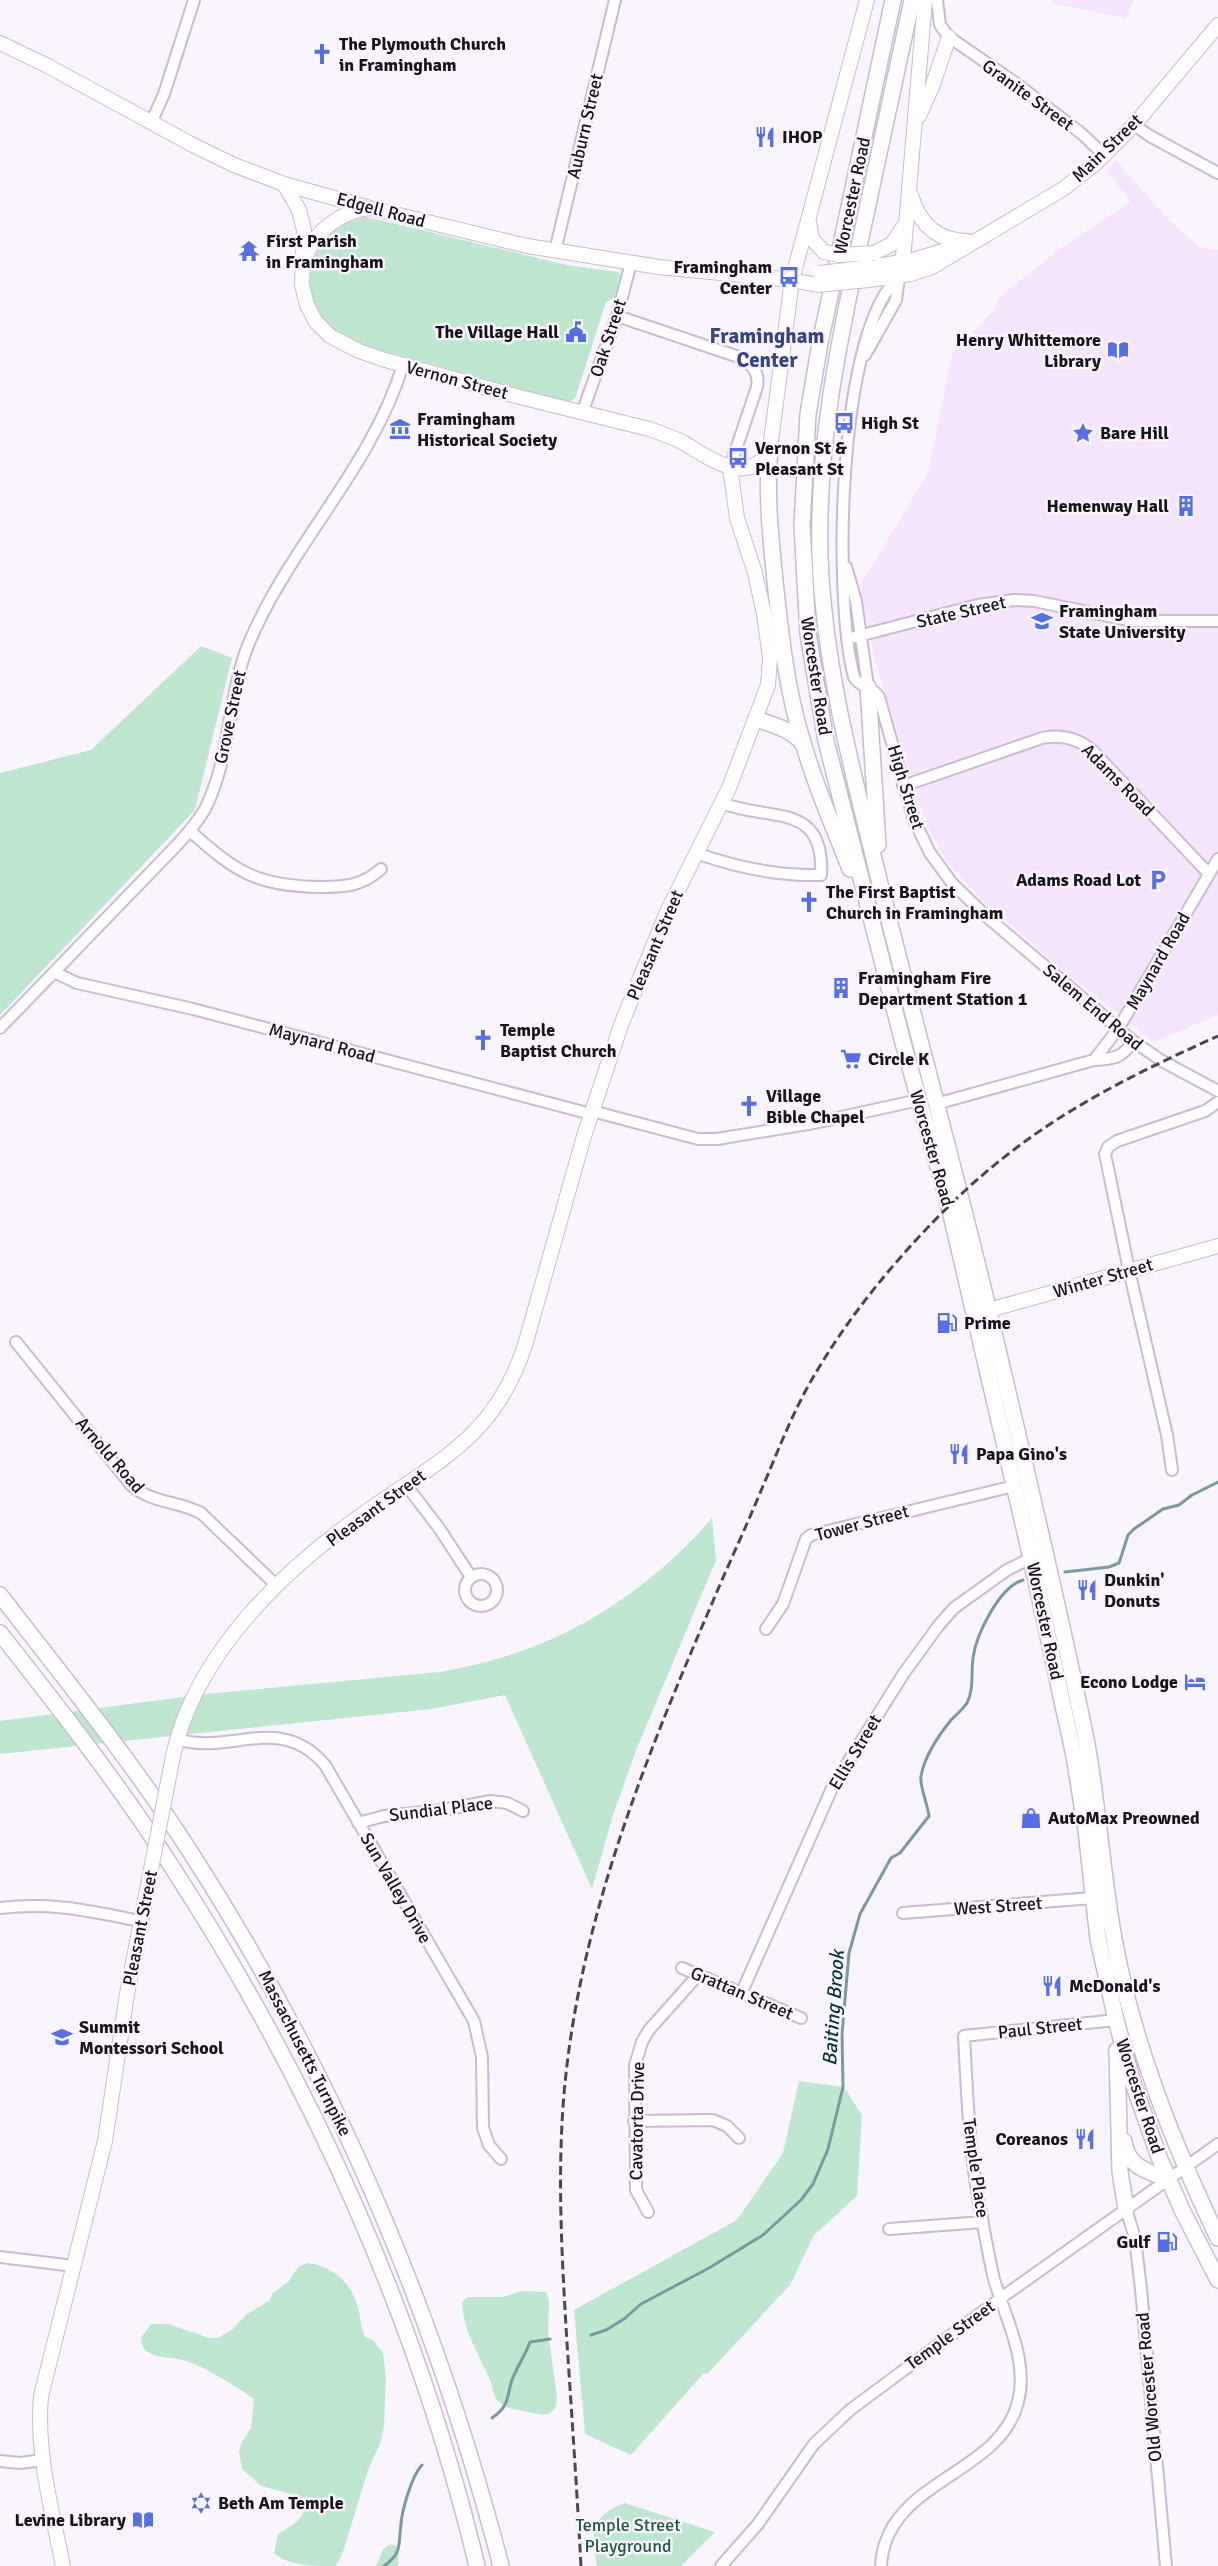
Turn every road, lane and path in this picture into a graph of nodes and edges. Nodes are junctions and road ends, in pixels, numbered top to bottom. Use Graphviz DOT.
graph roads {
  1 [pos="194,0"];
  2 [pos="615,0"];
  3 [pos="867,0"];
  4 [pos="893,0"];
  5 [pos="912,0"];
  6 [pos="926,0"];
  7 [pos="937,0"];
  8 [pos="1215,35"];
  9 [pos="949,37"];
  10 [pos="0,43"];
  11 [pos="151,123"];
  12 [pos="1134,125"];
  13 [pos="914,132"];
  14 [pos="1104,155"];
  15 [pos="1218,173"];
  16 [pos="284,184"];
  17 [pos="909,188"];
  18 [pos="370,208"];
  19 [pos="808,220"];
  20 [pos="907,220"];
  21 [pos="972,242"];
  22 [pos="555,251"];
  23 [pos="304,263"];
  24 [pos="631,263"];
  25 [pos="901,270"];
  26 [pos="792,280"];
  27 [pos="617,316"];
  28 [pos="403,365"];
  29 [pos="582,413"];
  30 [pos="770,448"];
  31 [pos="730,467"];
  32 [pos="844,563"];
  33 [pos="1218,621"];
  34 [pos="861,636"];
  35 [pos="847,639"];
  36 [pos="868,687"];
  37 [pos="756,719"];
  38 [pos="803,745"];
  39 [pos="903,786"];
  40 [pos="722,803"];
  41 [pos="190,831"];
  42 [pos="696,853"];
  43 [pos="1218,859"];
  44 [pos="381,869"];
  45 [pos="1209,874"];
  46 [pos="952,883"];
  47 [pos="883,899"];
  48 [pos="878,946"];
  49 [pos="54,972"];
  50 [pos="0,1028"];
  51 [pos="1118,1029"];
  52 [pos="1133,1041"];
  53 [pos="1094,1060"];
  54 [pos="1218,1091"];
  55 [pos="919,1100"];
  56 [pos="1218,1102"];
  57 [pos="936,1104"];
  58 [pos="591,1112"];
  59 [pos="1218,1246"];
  60 [pos="1129,1270"];
  61 [pos="989,1310"];
  62 [pos="16,1342"];
  63 [pos="1172,1470"];
  64 [pos="406,1485"];
  65 [pos="1014,1486"];
  66 [pos="1031,1558"];
  67 [pos="471,1577"];
  68 [pos="277,1586"];
  69 [pos="0,1595"];
  70 [pos="766,1629"];
  71 [pos="0,1633"];
  72 [pos="177,1739"];
  73 [pos="523,1811"];
  74 [pos="358,1823"];
  75 [pos="1093,1898"];
  76 [pos="0,1908"];
  77 [pos="903,1913"];
  78 [pos="141,1921"];
  79 [pos="682,1968"];
  80 [pos="698,1975"];
  81 [pos="741,1994"];
  82 [pos="801,2018"];
  83 [pos="1116,2020"];
  84 [pos="964,2036"];
  85 [pos="1120,2115"];
  86 [pos="634,2121"];
  87 [pos="739,2138"];
  88 [pos="1218,2144"];
  89 [pos="501,2159"];
  90 [pos="1186,2166"];
  91 [pos="1168,2179"];
  92 [pos="1126,2209"];
  93 [pos="648,2212"];
  94 [pos="983,2222"];
  95 [pos="889,2229"];
  96 [pos="1218,2238"];
  97 [pos="0,2257"];
  98 [pos="74,2266"];
  99 [pos="1218,2280"];
  100 [pos="1001,2298"];
  101 [pos="43,2460"];
  102 [pos="0,2461"];
  103 [pos="63,2566"];
  104 [pos="477,2566"];
  105 [pos="501,2566"];
  106 [pos="721,2566"];
  107 [pos="881,2566"];
  108 [pos="1166,2566"];
  1 -- 11 [label="street"];
  2 -- 22 [label="street, Auburn Street"];
  3 -- 19 [label="main road, Worcester Road"];
  4 -- 48 [label="highway, Worcester Road"];
  5 -- 47 [label="highway, Worcester Road"];
  6 -- 13 [label="main road"];
  7 -- 9 [label="street"];
  8 -- 12 [label="main road, Main Street"];
  9 -- 13 [label="main road"];
  9 -- 14 [label="street, Granite Street"];
  10 -- 11 [label="main road, Edgell Road"];
  11 -- 16 [label="main road, Edgell Road"];
  12 -- 14 [label="main road, Main Street"];
  12 -- 15 [label="street"];
  13 -- 17 [label="main road"];
  14 -- 21 [label="main road, Main Street"];
  16 -- 18 [label="main road, Edgell Road"];
  16 -- 23 [label="main road, Vernon Street"];
  17 -- 20 [label="main road"];
  17 -- 21 [label="main road"];
  18 -- 22 [label="main road, Edgell Road"];
  18 -- 23 [label="main road, Vernon Street"];
  19 -- 20 [label="main road, bridge"];
  19 -- 26 [label="main road, Worcester Road"];
  20 -- 25 [label="main road"];
  21 -- 25 [label="main road, Main Street"];
  22 -- 24 [label="main road, Edgell Road"];
  23 -- 28 [label="main road, Vernon Street"];
  24 -- 26 [label="main road, Edgell Road"];
  24 -- 27 [label="street, Oak Street"];
  25 -- 26 [label="main road, Edgell Road, bridge"];
  25 -- 32 [label="street, High Street"];
  26 -- 30 [label="main road, Worcester Road"];
  27 -- 29 [label="street, Oak Street"];
  27 -- 31 [label="street"];
  28 -- 29 [label="main road, Vernon Street"];
  28 -- 41 [label="street, Grove Street"];
  29 -- 31 [label="main road, Vernon Street"];
  30 -- 31 [label="main road"];
  30 -- 38 [label="highway"];
  31 -- 37 [label="main road, Pleasant Street"];
  32 -- 34 [label="street, High Street"];
  32 -- 35 [label="street, High Street"];
  33 -- 34 [label="street, State Street"];
  34 -- 35 [label="street, State Street"];
  34 -- 36 [label="street, High Street"];
  35 -- 36 [label="street, High Street"];
  36 -- 39 [label="street, High Street"];
  36 -- 47 [label="highway"];
  37 -- 38 [label="highway"];
  37 -- 40 [label="main road, Pleasant Street"];
  38 -- 48 [label="highway"];
  39 -- 45 [label="street, Adams Road"];
  39 -- 46 [label="street, High Street"];
  40 -- 42 [label="main road, Pleasant Street"];
  40 -- 42 [label="street"];
  41 -- 44 [label="street"];
  41 -- 49 [label="street, Grove Street"];
  42 -- 58 [label="main road, Pleasant Street"];
  43 -- 45 [label="street, Maynard Road"];
  45 -- 51 [label="street, Maynard Road"];
  46 -- 51 [label="street, Salem End Road"];
  47 -- 57 [label="highway, Worcester Road"];
  48 -- 55 [label="highway, Worcester Road"];
  49 -- 50 [label="street, Grove Street"];
  49 -- 58 [label="street, Maynard Road"];
  51 -- 52 [label="street, Salem End Road"];
  51 -- 53 [label="street, Maynard Road"];
  52 -- 53 [label="street"];
  52 -- 54 [label="street, Salem End Road"];
  53 -- 57 [label="street"];
  55 -- 58 [label="street, Maynard Road"];
  55 -- 65 [label="highway, Worcester Road"];
  56 -- 60 [label="street"];
  57 -- 61 [label="highway, Worcester Road"];
  58 -- 64 [label="main road, Pleasant Street"];
  59 -- 60 [label="main road, Winter Street"];
  60 -- 61 [label="main road, Winter Street"];
  60 -- 63 [label="street"];
  61 -- 90 [label="highway, Worcester Road"];
  62 -- 68 [label="street, Arnold Road"];
  64 -- 67 [label="street"];
  64 -- 68 [label="main road, Pleasant Street"];
  65 -- 66 [label="highway, Worcester Road"];
  65 -- 70 [label="street, Tower Street"];
  66 -- 75 [label="highway, Worcester Road"];
  66 -- 81 [label="street, Ellis Street"];
  68 -- 72 [label="main road, Pleasant Street"];
  69 -- 105 [label="highway, Massachusetts Turnpike"];
  71 -- 104 [label="highway, Massachusetts Turnpike"];
  72 -- 74 [label="street, Sun Valley Drive"];
  72 -- 78 [label="main road, Pleasant Street, bridge"];
  73 -- 74 [label="street, Sundial Place"];
  74 -- 89 [label="street, Sun Valley Drive"];
  75 -- 77 [label="street, West Street"];
  75 -- 83 [label="highway, Worcester Road"];
  76 -- 78 [label="street"];
  78 -- 98 [label="main road, Pleasant Street"];
  79 -- 80 [label="street, Grattan Street"];
  80 -- 81 [label="street, Grattan Street"];
  80 -- 86 [label="street, Cavatorta Drive"];
  81 -- 82 [label="street, Grattan Street"];
  83 -- 84 [label="street, Paul Street"];
  83 -- 85 [label="highway"];
  83 -- 91 [label="highway, Worcester Road"];
  84 -- 94 [label="street, Temple Place"];
  85 -- 91 [label="highway"];
  85 -- 92 [label="highway"];
  86 -- 87 [label="street"];
  86 -- 93 [label="street, Cavatorta Drive"];
  88 -- 90 [label="street, Temple Street"];
  90 -- 91 [label="street, Temple Street"];
  90 -- 96 [label="highway, Worcester Road"];
  91 -- 92 [label="street, Temple Street"];
  91 -- 99 [label="highway, Worcester Road"];
  92 -- 100 [label="street, Temple Street"];
  92 -- 108 [label="street, Old Worcester Road"];
  94 -- 95 [label="street"];
  94 -- 100 [label="street, Temple Place"];
  97 -- 98 [label="street"];
  98 -- 101 [label="main road, Pleasant Street"];
  100 -- 106 [label="street, Temple Street"];
  100 -- 107 [label="street, Temple Place"];
  101 -- 102 [label="street"];
  101 -- 103 [label="main road, Pleasant Street"];
}
